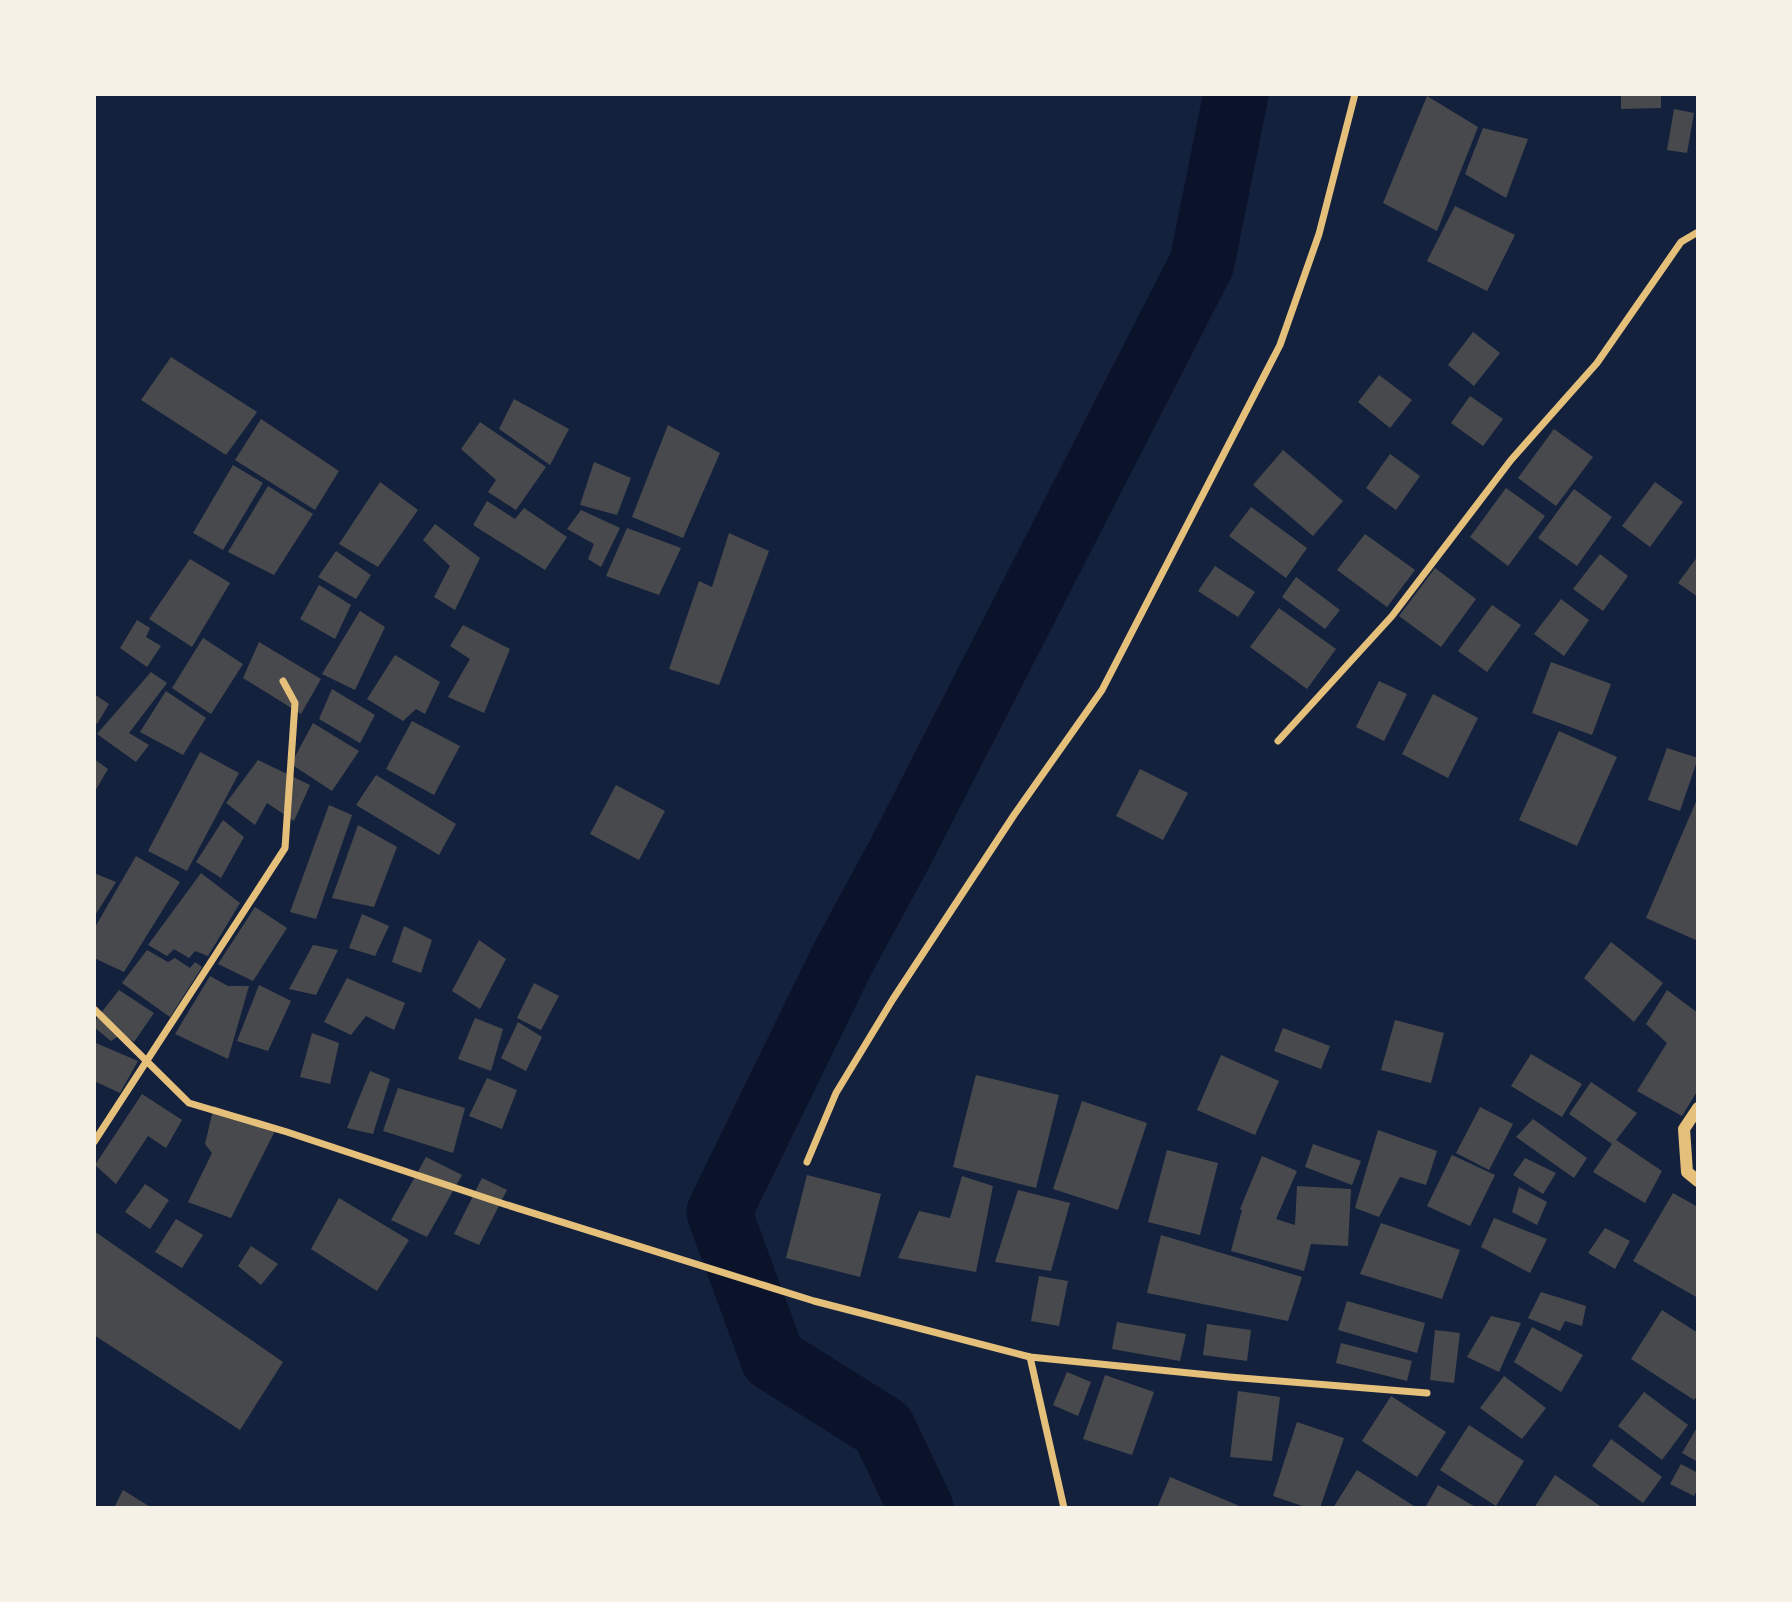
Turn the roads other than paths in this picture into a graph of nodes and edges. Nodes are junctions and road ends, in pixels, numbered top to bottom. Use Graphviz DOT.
graph roads {
  1 [pos="1355,94"];
  2 [pos="1698,233"];
  3 [pos="283,681"];
  4 [pos="1278,741"];
  5 [pos="94,1009"];
  6 [pos="147,1062"];
  7 [pos="1698,1108"];
  8 [pos="94,1142"];
  9 [pos="807,1162"];
  10 [pos="1698,1181"];
  11 [pos="1030,1357"];
  12 [pos="1427,1394"];
  13 [pos="1064,1507"];
  1 -- 9 [label="street"];
  2 -- 4 [label="street"];
  3 -- 6 [label="street"];
  5 -- 6 [label="street"];
  6 -- 8 [label="street"];
  6 -- 11 [label="street"];
  7 -- 10 [label="street"];
  11 -- 12 [label="street"];
  11 -- 13 [label="street"];
}
